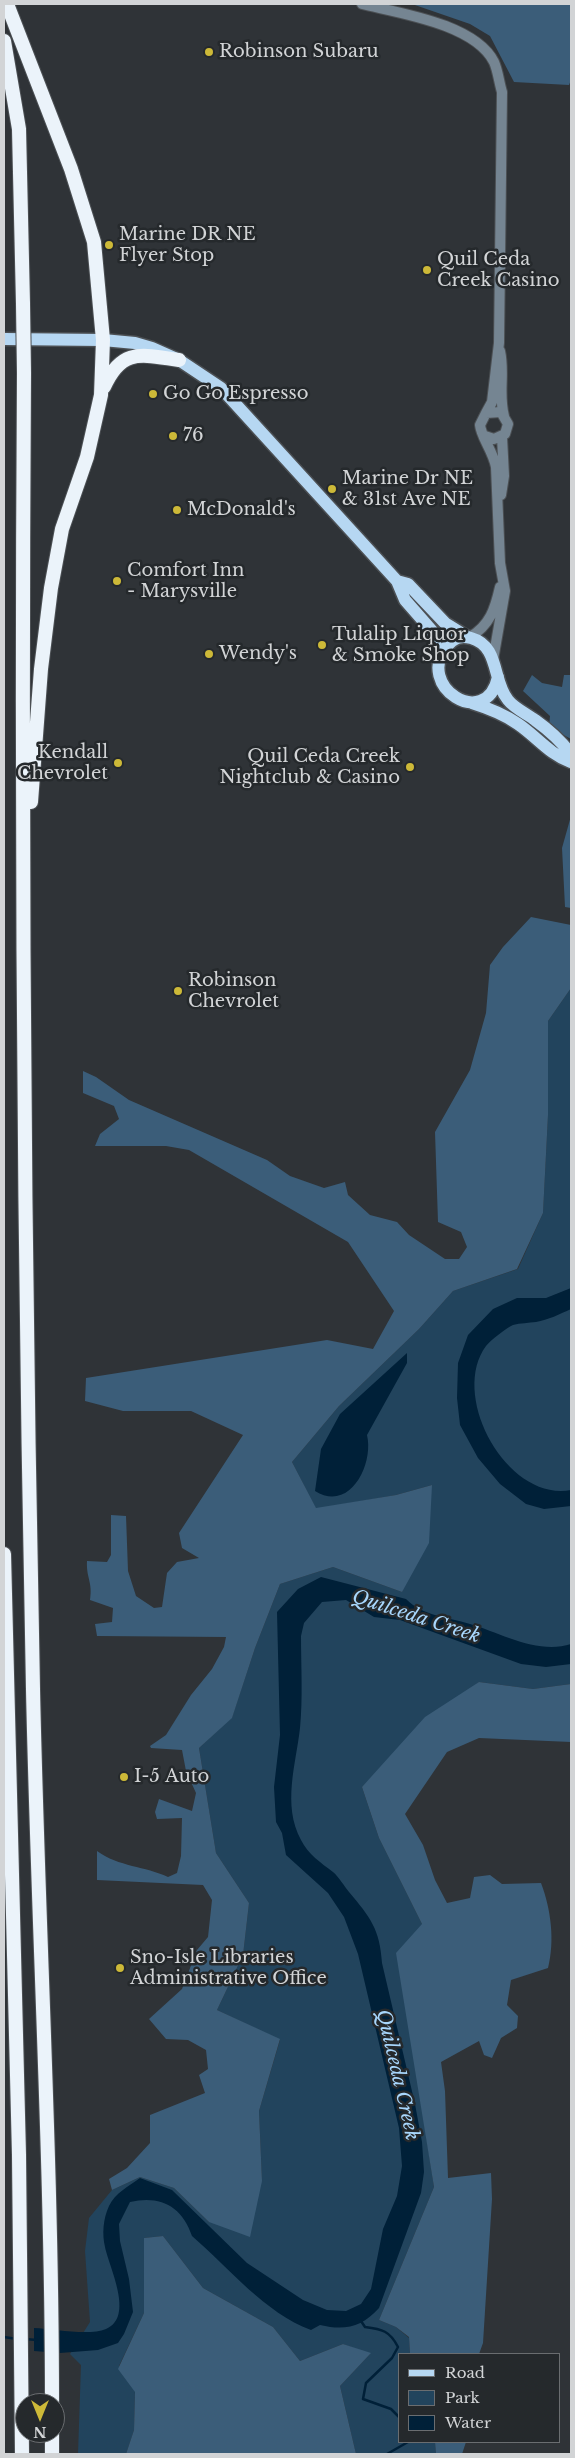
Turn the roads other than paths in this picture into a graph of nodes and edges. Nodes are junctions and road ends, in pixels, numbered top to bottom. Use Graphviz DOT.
graph roads {
  1 [pos="7,4"];
  2 [pos="362,4"];
  3 [pos="4,41"];
  4 [pos="4,339"];
  5 [pos="103,340"];
  6 [pos="499,343"];
  7 [pos="179,360"];
  8 [pos="101,395"];
  9 [pos="486,413"];
  10 [pos="504,416"];
  11 [pos="485,436"];
  12 [pos="502,437"];
  13 [pos="499,504"];
  14 [pos="502,579"];
  15 [pos="397,581"];
  16 [pos="468,637"];
  17 [pos="493,660"];
  18 [pos="438,662"];
  19 [pos="498,677"];
  20 [pos="470,702"];
  21 [pos="571,754"];
  22 [pos="571,762"];
  23 [pos="22,925"];
  24 [pos="4,1554"];
  25 [pos="52,2393"];
  26 [pos="22,2454"];
  1 -- 5 [label="highway"];
  2 -- 6 [label="street"];
  3 -- 23 [label="highway, bridge"];
  4 -- 5 [label="main road"];
  5 -- 7 [label="main road"];
  5 -- 8 [label="highway"];
  6 -- 9 [label="street"];
  6 -- 10 [label="street"];
  7 -- 8 [label="highway"];
  7 -- 15 [label="main road"];
  8 -- 23 [label="highway"];
  9 -- 10 [label="street"];
  9 -- 11 [label="street"];
  10 -- 12 [label="street"];
  11 -- 12 [label="street"];
  11 -- 13 [label="street"];
  12 -- 13 [label="street"];
  13 -- 14 [label="street"];
  14 -- 16 [label="street"];
  14 -- 17 [label="street"];
  15 -- 16 [label="main road"];
  15 -- 18 [label="main road"];
  16 -- 17 [label="main road"];
  16 -- 18 [label="main road"];
  17 -- 19 [label="main road"];
  18 -- 20 [label="main road"];
  19 -- 20 [label="main road"];
  19 -- 21 [label="main road"];
  20 -- 22 [label="main road"];
  23 -- 25 [label="highway"];
  24 -- 26 [label="highway"];
}
